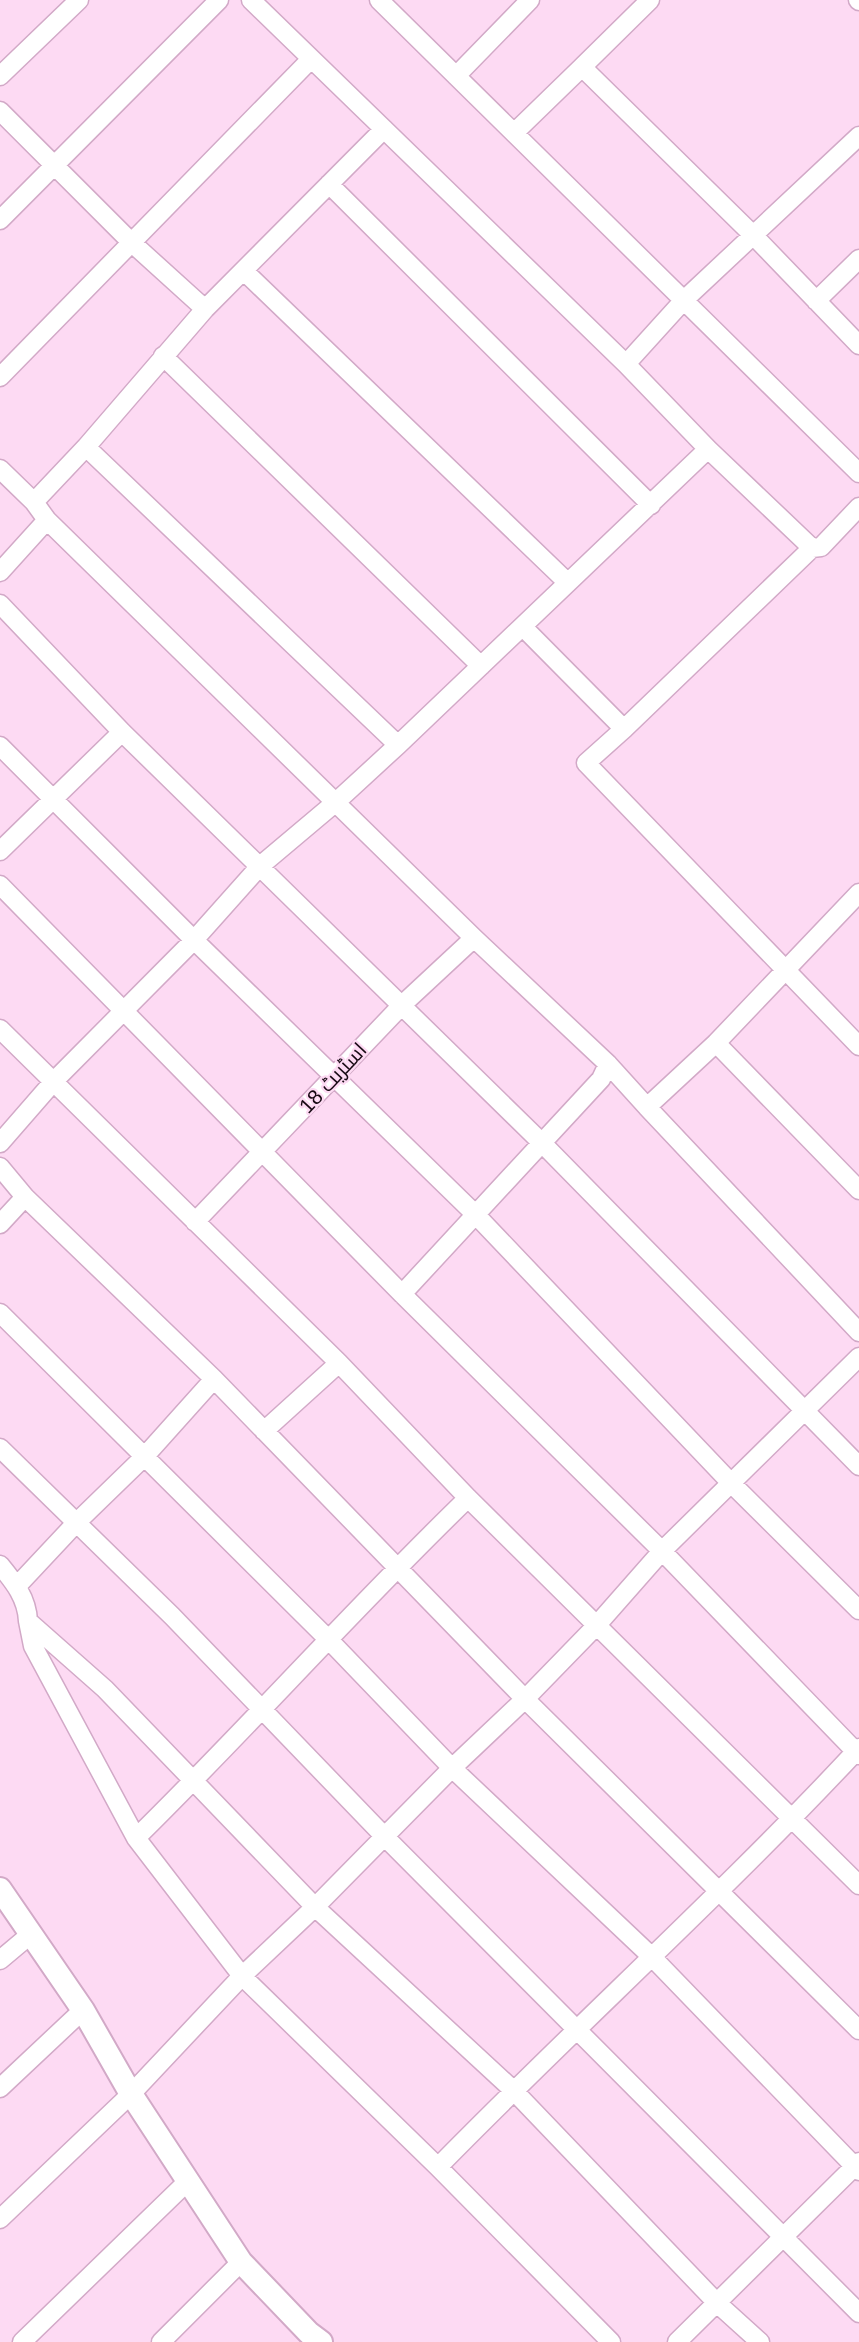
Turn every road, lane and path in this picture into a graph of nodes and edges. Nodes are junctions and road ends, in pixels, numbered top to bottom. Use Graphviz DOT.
graph roads {
  1 [pos="78,0"];
  2 [pos="219,0"];
  3 [pos="251,0"];
  4 [pos="530,0"];
  5 [pos="650,0"];
  6 [pos="390,4"];
  7 [pos="311,58"];
  8 [pos="582,67"];
  9 [pos="0,76"];
  10 [pos="456,76"];
  11 [pos="0,111"];
  12 [pos="384,129"];
  13 [pos="514,134"];
  14 [pos="859,135"];
  15 [pos="54,166"];
  16 [pos="329,184"];
  17 [pos="0,220"];
  18 [pos="754,236"];
  19 [pos="131,242"];
  20 [pos="859,260"];
  21 [pos="244,271"];
  22 [pos="684,300"];
  23 [pos="816,301"];
  24 [pos="205,309"];
  25 [pos="859,345"];
  26 [pos="163,356"];
  27 [pos="626,364"];
  28 [pos="0,376"];
  29 [pos="86,447"];
  30 [pos="708,449"];
  31 [pos="0,469"];
  32 [pos="859,473"];
  33 [pos="34,502"];
  34 [pos="651,505"];
  35 [pos="859,507"];
  36 [pos="46,520"];
  37 [pos="812,548"];
  38 [pos="0,572"];
  39 [pos="567,582"];
  40 [pos="0,604"];
  41 [pos="523,627"];
  42 [pos="481,666"];
  43 [pos="624,729"];
  44 [pos="122,732"];
  45 [pos="398,745"];
  46 [pos="0,746"];
  47 [pos="52,798"];
  48 [pos="336,802"];
  49 [pos="0,851"];
  50 [pos="260,866"];
  51 [pos="0,885"];
  52 [pos="859,893"];
  53 [pos="474,938"];
  54 [pos="194,940"];
  55 [pos="784,969"];
  56 [pos="403,1004"];
  57 [pos="123,1010"];
  58 [pos="0,1029"];
  59 [pos="716,1043"];
  60 [pos="859,1046"];
  61 [pos="608,1064"];
  62 [pos="336,1076"];
  63 [pos="54,1081"];
  64 [pos="647,1107"];
  65 [pos="0,1143"];
  66 [pos="542,1143"];
  67 [pos="263,1153"];
  68 [pos="0,1167"];
  69 [pos="859,1190"];
  70 [pos="25,1197"];
  71 [pos="475,1214"];
  72 [pos="195,1222"];
  73 [pos="0,1224"];
  74 [pos="402,1293"];
  75 [pos="0,1313"];
  76 [pos="859,1332"];
  77 [pos="859,1357"];
  78 [pos="339,1363"];
  79 [pos="214,1379"];
  80 [pos="805,1411"];
  81 [pos="264,1431"];
  82 [pos="0,1448"];
  83 [pos="145,1456"];
  84 [pos="859,1466"];
  85 [pos="730,1483"];
  86 [pos="468,1498"];
  87 [pos="76,1523"];
  88 [pos="662,1551"];
  89 [pos="0,1565"];
  90 [pos="397,1567"];
  91 [pos="17,1586"];
  92 [pos="859,1610"];
  93 [pos="28,1621"];
  94 [pos="597,1626"];
  95 [pos="329,1640"];
  96 [pos="525,1699"];
  97 [pos="261,1709"];
  98 [pos="858,1752"];
  99 [pos="452,1768"];
  100 [pos="195,1780"];
  101 [pos="790,1818"];
  102 [pos="384,1836"];
  103 [pos="136,1838"];
  104 [pos="859,1885"];
  105 [pos="0,1889"];
  106 [pos="720,1890"];
  107 [pos="315,1907"];
  108 [pos="31,1934"];
  109 [pos="652,1957"];
  110 [pos="0,1960"];
  111 [pos="242,1976"];
  112 [pos="83,2010"];
  113 [pos="576,2029"];
  114 [pos="859,2030"];
  115 [pos="0,2088"];
  116 [pos="513,2090"];
  117 [pos="131,2094"];
  118 [pos="438,2167"];
  119 [pos="858,2167"];
  120 [pos="188,2181"];
  121 [pos="0,2218"];
  122 [pos="783,2237"];
  123 [pos="241,2262"];
  124 [pos="718,2304"];
  125 [pos="859,2313"];
  126 [pos="22,2342"];
  127 [pos="161,2342"];
  128 [pos="321,2342"];
  129 [pos="611,2342"];
  130 [pos="677,2342"];
  131 [pos="760,2342"];
  1 -- 9 [label="street"];
  2 -- 15 [label="street"];
  3 -- 7 [label="street"];
  4 -- 10 [label="street"];
  5 -- 8 [label="street"];
  6 -- 10 [label="street"];
  7 -- 12 [label="street"];
  7 -- 19 [label="street"];
  8 -- 13 [label="street"];
  8 -- 18 [label="street"];
  10 -- 13 [label="street"];
  11 -- 15 [label="street"];
  12 -- 16 [label="street"];
  12 -- 27 [label="street"];
  13 -- 22 [label="street"];
  14 -- 18 [label="street"];
  15 -- 17 [label="street"];
  15 -- 19 [label="street"];
  16 -- 21 [label="street"];
  16 -- 34 [label="street"];
  18 -- 22 [label="street"];
  18 -- 23 [label="street"];
  19 -- 24 [label="street"];
  19 -- 28 [label="street"];
  20 -- 23 [label="street"];
  21 -- 24 [label="street"];
  21 -- 39 [label="street"];
  22 -- 27 [label="street"];
  22 -- 32 [label="street"];
  23 -- 25 [label="street"];
  24 -- 26 [label="street"];
  26 -- 29 [label="street"];
  26 -- 42 [label="street"];
  27 -- 30 [label="street"];
  29 -- 33 [label="street"];
  29 -- 45 [label="street"];
  30 -- 34 [label="street"];
  30 -- 37 [label="street"];
  31 -- 33 [label="street"];
  33 -- 36 [label="street"];
  34 -- 39 [label="street"];
  35 -- 37 [label="street"];
  36 -- 38 [label="street"];
  36 -- 48 [label="street"];
  37 -- 43 [label="street"];
  39 -- 41 [label="street"];
  40 -- 44 [label="street"];
  41 -- 42 [label="street"];
  41 -- 43 [label="street"];
  42 -- 45 [label="street"];
  43 -- 55 [label="street"];
  44 -- 47 [label="street"];
  44 -- 50 [label="street"];
  45 -- 48 [label="street"];
  46 -- 47 [label="street"];
  47 -- 49 [label="street"];
  47 -- 54 [label="street"];
  48 -- 50 [label="street"];
  48 -- 53 [label="street"];
  50 -- 54 [label="street"];
  50 -- 56 [label="street"];
  51 -- 57 [label="street"];
  52 -- 55 [label="street"];
  53 -- 56 [label="street, اسٹریٹ 18"];
  53 -- 61 [label="street"];
  54 -- 57 [label="street"];
  54 -- 62 [label="street"];
  55 -- 59 [label="street"];
  55 -- 60 [label="street"];
  56 -- 62 [label="street, اسٹریٹ 18"];
  56 -- 66 [label="street"];
  57 -- 63 [label="street"];
  57 -- 67 [label="street"];
  58 -- 63 [label="street"];
  59 -- 64 [label="street"];
  59 -- 69 [label="street"];
  61 -- 64 [label="street"];
  61 -- 66 [label="street"];
  62 -- 67 [label="street, اسٹریٹ 18"];
  62 -- 71 [label="street"];
  63 -- 65 [label="street"];
  63 -- 72 [label="street"];
  64 -- 76 [label="street"];
  66 -- 71 [label="street"];
  66 -- 80 [label="street"];
  67 -- 72 [label="street, اسٹریٹ 18"];
  67 -- 74 [label="street"];
  68 -- 70 [label="street"];
  70 -- 73 [label="street"];
  70 -- 79 [label="street"];
  71 -- 74 [label="street"];
  71 -- 85 [label="street"];
  72 -- 78 [label="street"];
  74 -- 88 [label="street"];
  75 -- 83 [label="street"];
  77 -- 80 [label="street"];
  78 -- 81 [label="street"];
  78 -- 86 [label="street"];
  79 -- 81 [label="street"];
  79 -- 83 [label="street"];
  80 -- 84 [label="street"];
  80 -- 85 [label="street"];
  81 -- 90 [label="street"];
  82 -- 87 [label="street"];
  83 -- 87 [label="street"];
  83 -- 95 [label="street"];
  85 -- 88 [label="street"];
  85 -- 92 [label="street"];
  86 -- 90 [label="street"];
  86 -- 94 [label="street"];
  87 -- 91 [label="street"];
  87 -- 97 [label="street"];
  88 -- 94 [label="street"];
  88 -- 98 [label="street"];
  89 -- 91 [label="street"];
  90 -- 95 [label="street"];
  90 -- 96 [label="street"];
  91 -- 93 [label="street"];
  93 -- 100 [label="street"];
  93 -- 103 [label="street"];
  94 -- 96 [label="street"];
  94 -- 101 [label="street"];
  95 -- 97 [label="street"];
  95 -- 99 [label="street"];
  96 -- 99 [label="street"];
  96 -- 106 [label="street"];
  97 -- 100 [label="street"];
  97 -- 102 [label="street"];
  98 -- 101 [label="street"];
  99 -- 102 [label="street"];
  99 -- 109 [label="street"];
  100 -- 103 [label="street"];
  100 -- 107 [label="street"];
  101 -- 104 [label="street"];
  101 -- 106 [label="street"];
  102 -- 107 [label="street"];
  102 -- 113 [label="street"];
  103 -- 111 [label="street"];
  105 -- 108 [label="street"];
  106 -- 109 [label="street"];
  106 -- 114 [label="street"];
  107 -- 111 [label="street"];
  107 -- 116 [label="street"];
  108 -- 110 [label="street"];
  108 -- 112 [label="street"];
  109 -- 113 [label="street"];
  109 -- 119 [label="street"];
  111 -- 117 [label="street"];
  111 -- 118 [label="street"];
  112 -- 115 [label="street"];
  112 -- 117 [label="street"];
  113 -- 116 [label="street"];
  113 -- 122 [label="street"];
  116 -- 118 [label="street"];
  116 -- 124 [label="street"];
  117 -- 120 [label="street"];
  117 -- 121 [label="street"];
  118 -- 129 [label="street"];
  119 -- 122 [label="street"];
  120 -- 123 [label="street"];
  120 -- 126 [label="street"];
  122 -- 124 [label="street"];
  122 -- 125 [label="street"];
  123 -- 127 [label="street"];
  123 -- 128 [label="street"];
  124 -- 130 [label="street"];
  124 -- 131 [label="street"];
}
